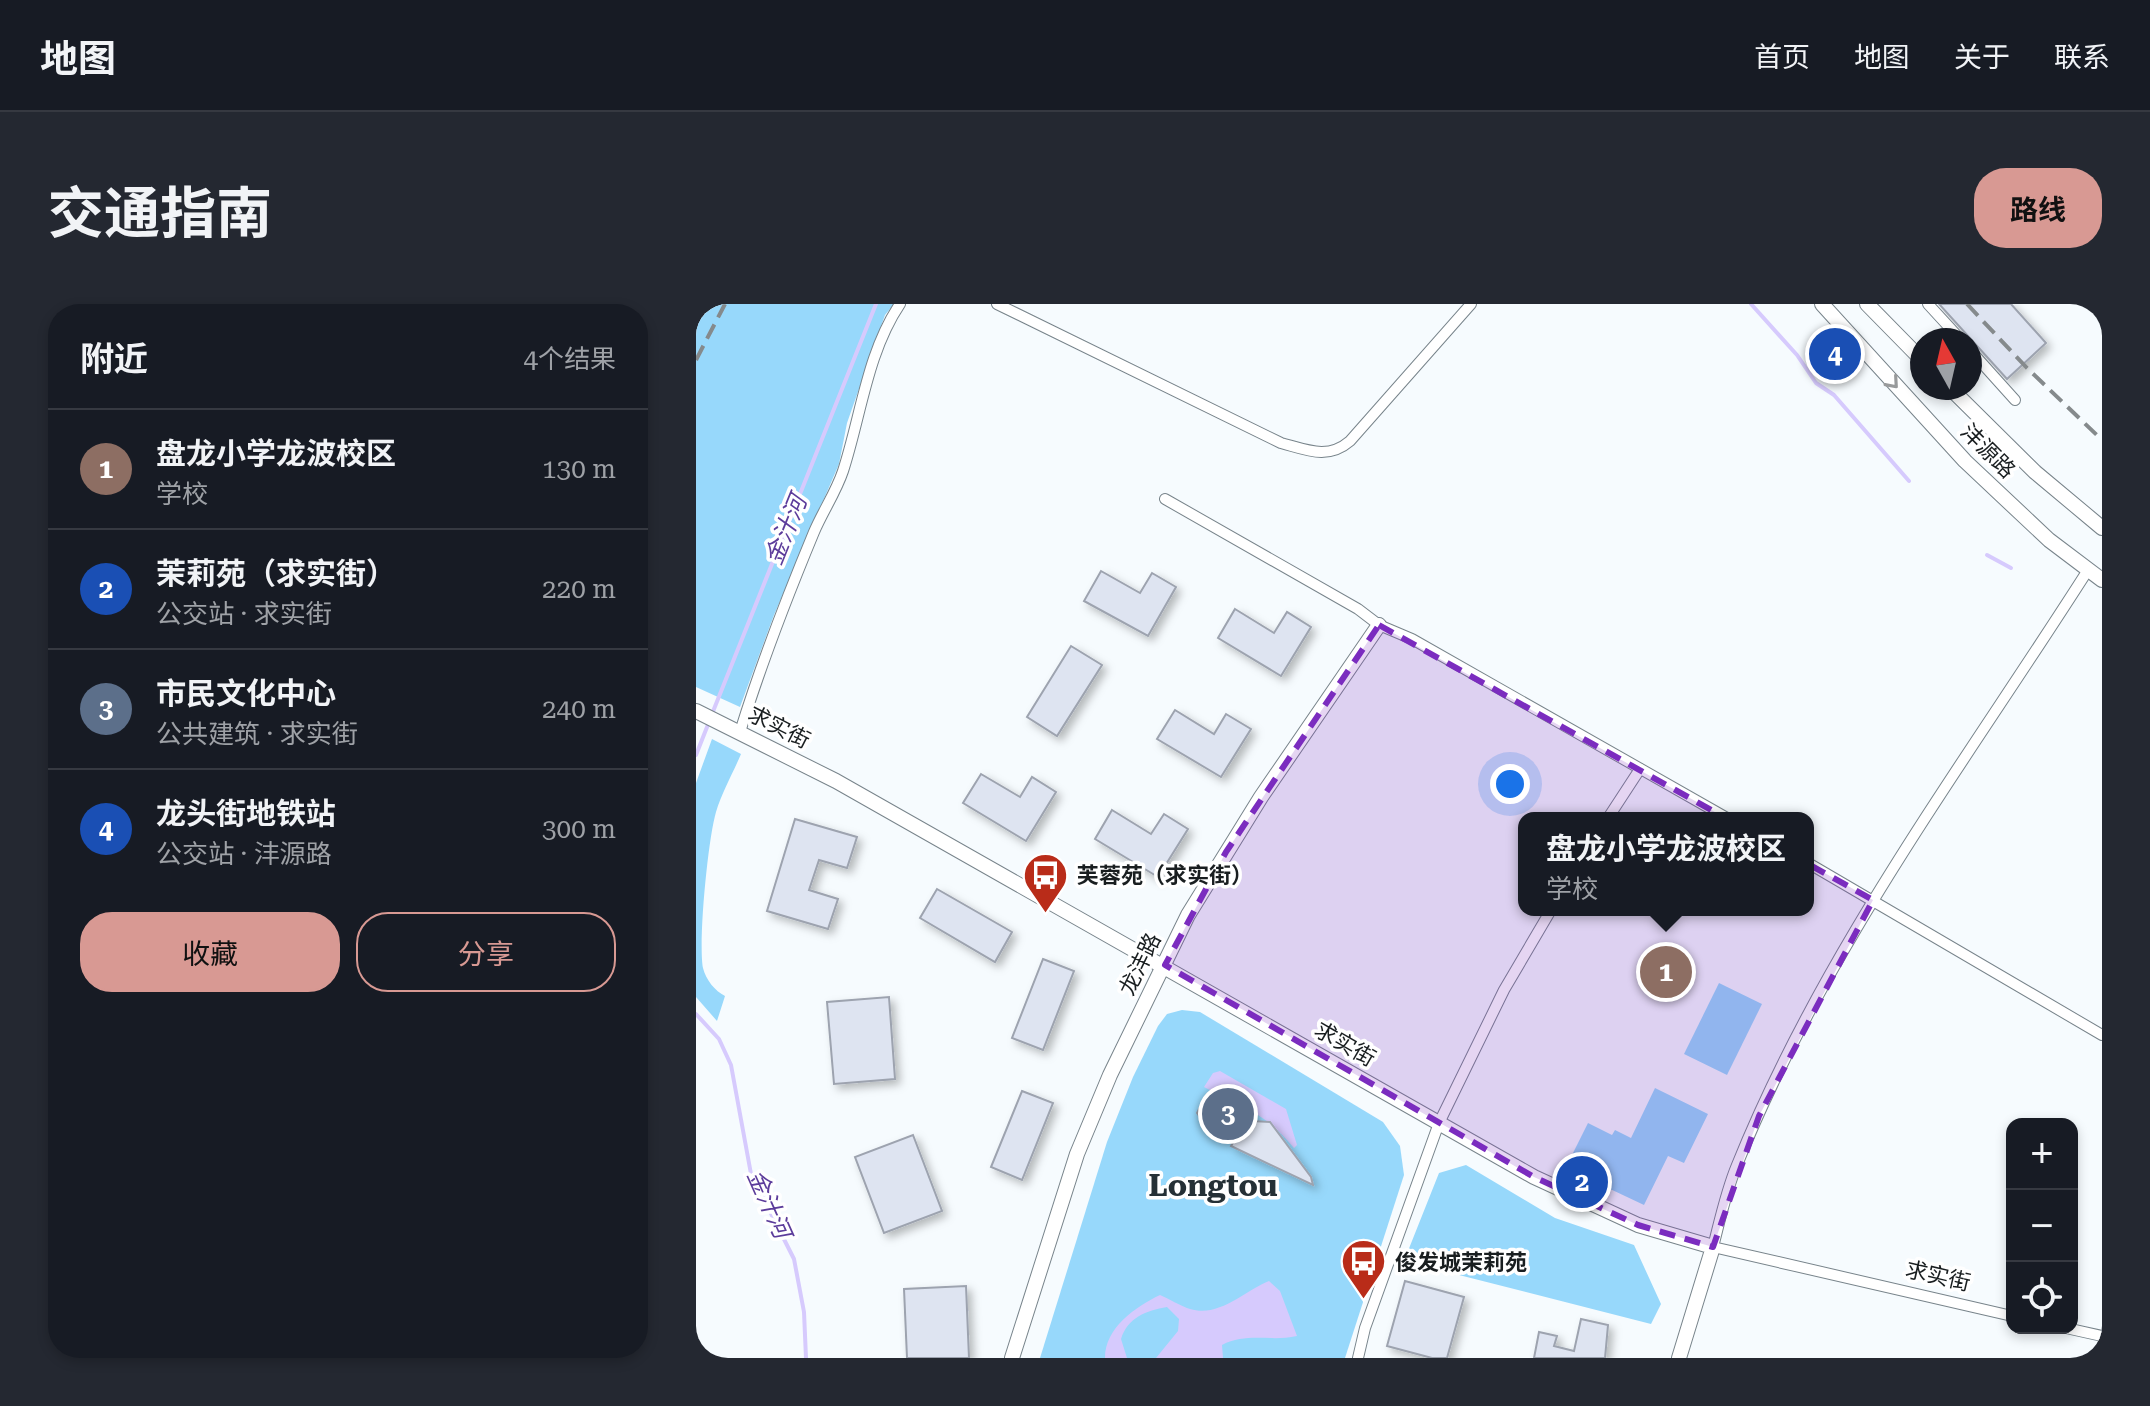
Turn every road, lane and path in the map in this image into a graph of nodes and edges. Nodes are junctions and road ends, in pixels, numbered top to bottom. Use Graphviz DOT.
graph roads {
  1 [pos="900,304"];
  2 [pos="997,304"];
  3 [pos="1471,304"];
  4 [pos="1822,304"];
  5 [pos="1867,304"];
  6 [pos="1928,304"];
  7 [pos="1950,328"];
  8 [pos="1910,348"];
  9 [pos="1982,363"];
  10 [pos="1962,400"];
  11 [pos="2015,400"];
  12 [pos="1165,499"];
  13 [pos="2100,523"];
  14 [pos="2088,570"];
  15 [pos="2102,580"];
  16 [pos="1379,625"];
  17 [pos="696,711"];
  18 [pos="735,730"];
  19 [pos="1640,769"];
  20 [pos="1612,812"];
  21 [pos="1716,812"];
  22 [pos="1814,866"];
  23 [pos="1873,900"];
  24 [pos="1547,916"];
  25 [pos="1165,965"];
  26 [pos="2102,1035"];
  27 [pos="1439,1123"];
  28 [pos="1713,1247"];
  29 [pos="2006,1315"];
  30 [pos="2078,1331"];
  31 [pos="2102,1336"];
  32 [pos="1012,1358"];
  33 [pos="1358,1358"];
  34 [pos="1679,1358"];
  1 -- 18 [label="street"];
  2 -- 3 [label="street"];
  4 -- 14 [label="street, 沣源路, one-way"];
  5 -- 8 [label="street"];
  6 -- 7 [label="street"];
  9 -- 11 [label="street"];
  10 -- 13 [label="street, 沣源路"];
  12 -- 16 [label="street"];
  14 -- 15 [label="street, 沣源路"];
  14 -- 23 [label="street"];
  16 -- 19 [label="street"];
  16 -- 25 [label="street, 龙沣路"];
  17 -- 18 [label="street, 求实街"];
  18 -- 25 [label="street, 求实街"];
  19 -- 20 [label="street"];
  19 -- 21 [label="street"];
  22 -- 23 [label="street"];
  23 -- 26 [label="street"];
  23 -- 28 [label="street"];
  24 -- 27 [label="street"];
  25 -- 27 [label="street, 求实街"];
  25 -- 32 [label="street, 龙沣路"];
  27 -- 28 [label="street, 求实街"];
  27 -- 33 [label="street"];
  28 -- 29 [label="street, 求实街"];
  28 -- 34 [label="street"];
  30 -- 31 [label="street"];
}
